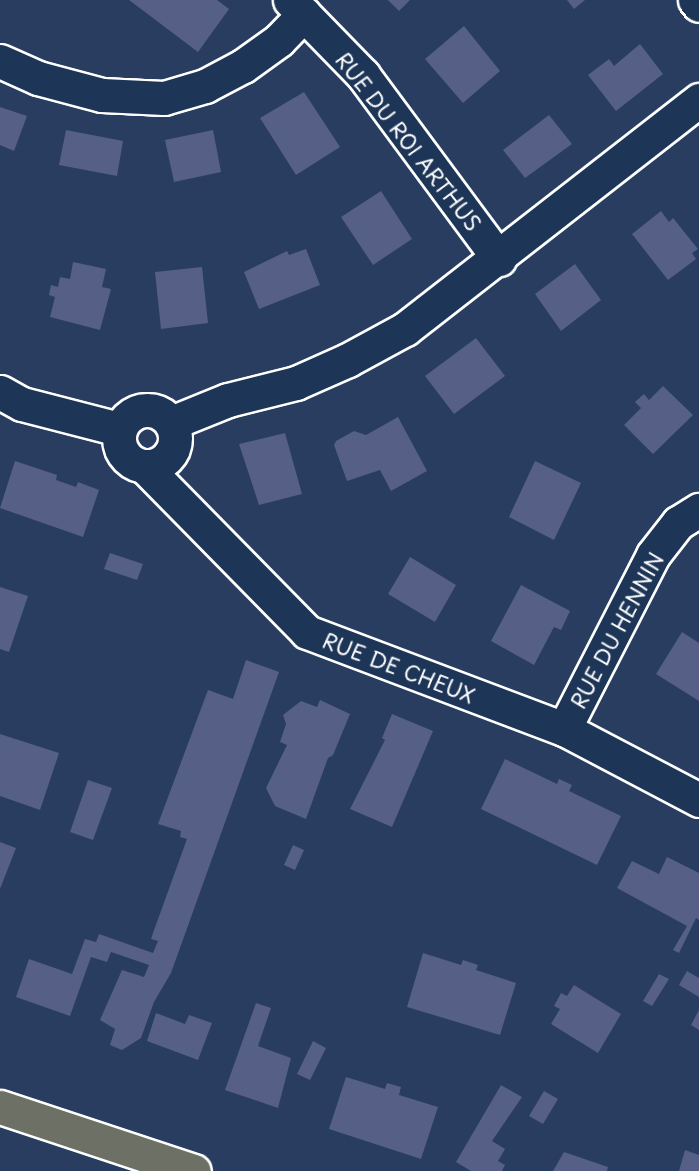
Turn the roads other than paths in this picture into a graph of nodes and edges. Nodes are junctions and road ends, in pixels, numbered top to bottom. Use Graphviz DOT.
graph roads {
  1 [pos="695,0"];
  2 [pos="699,5"];
  3 [pos="297,7"];
  4 [pos="0,62"];
  5 [pos="699,100"];
  6 [pos="499,259"];
  7 [pos="0,392"];
  8 [pos="171,423"];
  9 [pos="119,429"];
  10 [pos="145,467"];
  11 [pos="699,510"];
  12 [pos="564,729"];
  13 [pos="699,800"];
  14 [pos="0,1107"];
  15 [pos="194,1171"];
  1 -- 2 [label="street"];
  3 -- 4 [label="street"];
  3 -- 6 [label="street, RUE DU ROI ARTHUS"];
  5 -- 6 [label="street"];
  6 -- 8 [label="street"];
  7 -- 9 [label="street"];
  8 -- 9 [label="street"];
  8 -- 10 [label="street"];
  9 -- 10 [label="street"];
  10 -- 12 [label="street, RUE DE CHEUX"];
  11 -- 12 [label="street, RUE DU HENNIN"];
  12 -- 13 [label="street, RUE DE CHEUX"];
  14 -- 15 [label="main road"];
}
